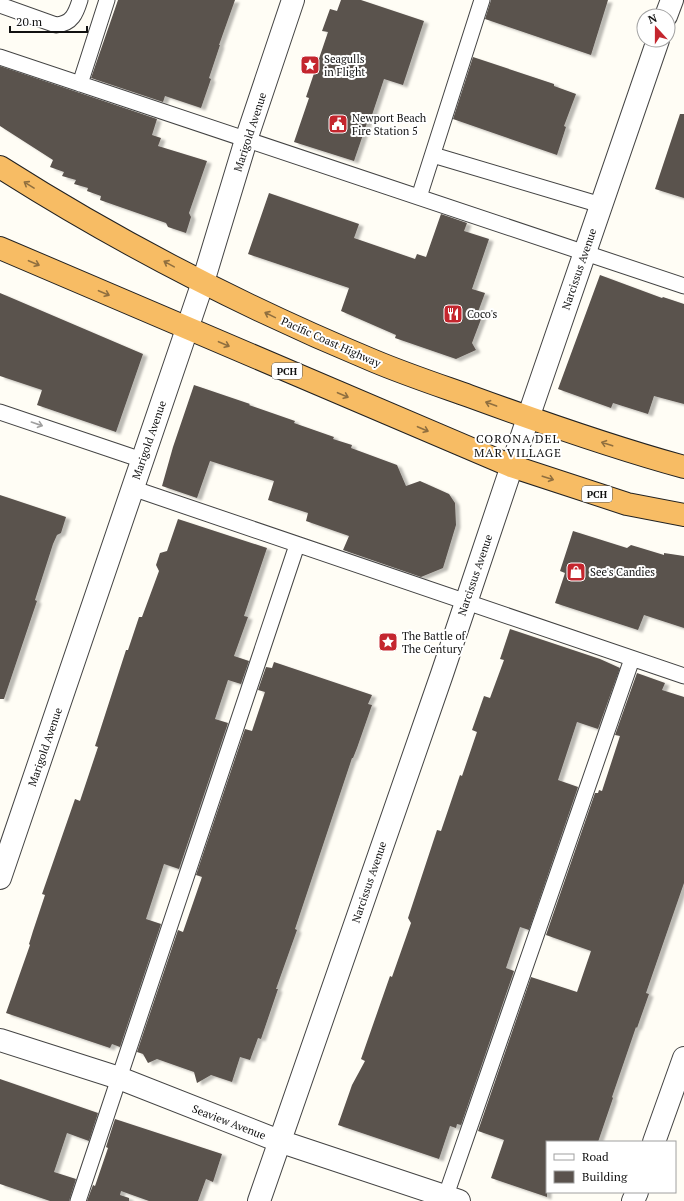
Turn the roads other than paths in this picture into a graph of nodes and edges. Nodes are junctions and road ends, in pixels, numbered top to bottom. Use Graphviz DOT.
graph roads {
  1 [pos="80,0"];
  2 [pos="107,0"];
  3 [pos="293,0"];
  4 [pos="482,0"];
  5 [pos="0,5"];
  6 [pos="655,48"];
  7 [pos="0,57"];
  8 [pos="80,84"];
  9 [pos="246,140"];
  10 [pos="433,155"];
  11 [pos="0,167"];
  12 [pos="419,197"];
  13 [pos="601,206"];
  14 [pos="0,248"];
  15 [pos="584,253"];
  16 [pos="203,282"];
  17 [pos="684,286"];
  18 [pos="188,329"];
  19 [pos="0,412"];
  20 [pos="528,418"];
  21 [pos="142,460"];
  22 [pos="511,466"];
  23 [pos="684,467"];
  24 [pos="132,488"];
  25 [pos="684,515"];
  26 [pos="297,544"];
  27 [pos="466,602"];
  28 [pos="632,659"];
  29 [pos="684,676"];
  30 [pos="0,878"];
  31 [pos="0,1040"];
  32 [pos="684,1058"];
  33 [pos="119,1078"];
  34 [pos="279,1141"];
  35 [pos="654,1141"];
  36 [pos="450,1199"];
  37 [pos="78,1201"];
  38 [pos="259,1201"];
  1 -- 5 [label="lane"];
  2 -- 8 [label="lane"];
  3 -- 9 [label="street, Marigold Avenue"];
  4 -- 10 [label="lane"];
  6 -- 13 [label="street, Narcissus Avenue"];
  7 -- 8 [label="lane"];
  8 -- 9 [label="lane"];
  9 -- 12 [label="lane"];
  9 -- 16 [label="street, Marigold Avenue"];
  10 -- 12 [label="lane"];
  10 -- 13 [label="lane"];
  16 -- 11 [label="highway, Pacific Coast Highway, one-way"];
  12 -- 15 [label="lane"];
  13 -- 15 [label="street, Narcissus Avenue"];
  14 -- 18 [label="highway, PCH, one-way"];
  15 -- 17 [label="lane"];
  15 -- 20 [label="street, Narcissus Avenue"];
  16 -- 18 [label="street, Marigold Avenue"];
  20 -- 16 [label="highway, Pacific Coast Highway, one-way"];
  18 -- 21 [label="street, Marigold Avenue"];
  18 -- 22 [label="highway, PCH, one-way"];
  19 -- 21 [label="lane, one-way"];
  20 -- 22 [label="street, Narcissus Avenue"];
  23 -- 20 [label="highway, Pacific Coast Highway, one-way"];
  21 -- 24 [label="street, Marigold Avenue"];
  22 -- 25 [label="highway, PCH, one-way"];
  22 -- 27 [label="street, Narcissus Avenue"];
  24 -- 26 [label="lane"];
  24 -- 30 [label="street, Marigold Avenue"];
  26 -- 27 [label="lane"];
  26 -- 33 [label="lane"];
  27 -- 28 [label="lane"];
  27 -- 34 [label="street, Narcissus Avenue"];
  28 -- 29 [label="lane"];
  28 -- 36 [label="lane"];
  31 -- 33 [label="street, Seaview Avenue"];
  32 -- 35 [label="street"];
  33 -- 34 [label="street, Seaview Avenue"];
  33 -- 37 [label="lane"];
  34 -- 36 [label="street, Seaview Avenue"];
  34 -- 38 [label="street, Narcissus Avenue"];
}
